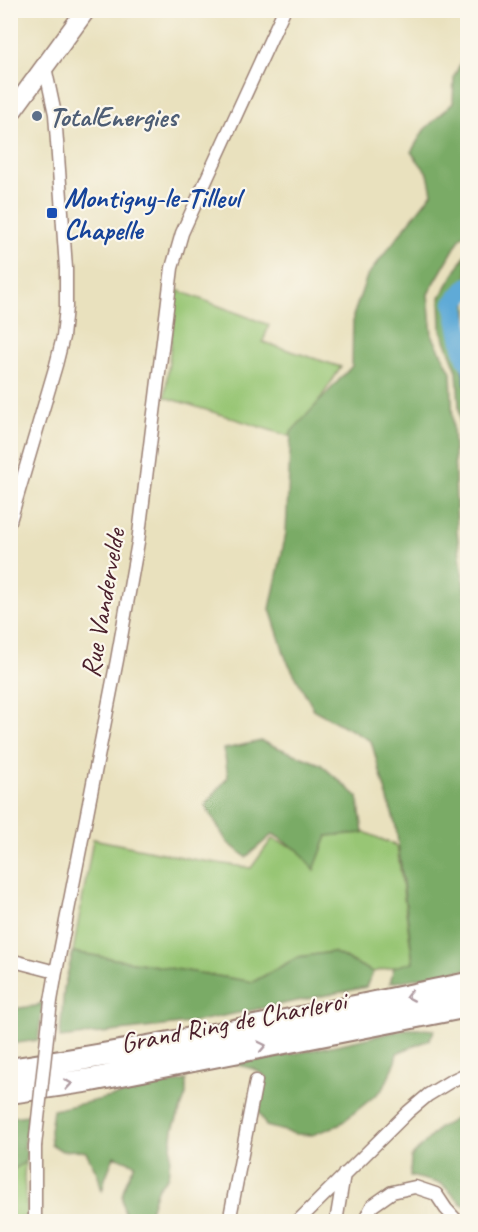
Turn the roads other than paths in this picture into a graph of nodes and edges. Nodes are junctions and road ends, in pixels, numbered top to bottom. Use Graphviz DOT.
graph roads {
  1 [pos="86,10"];
  2 [pos="284,10"];
  3 [pos="45,67"];
  4 [pos="10,114"];
  5 [pos="10,521"];
  6 [pos="10,960"];
  7 [pos="56,972"];
  8 [pos="468,984"];
  9 [pos="468,1006"];
  10 [pos="323,1023"];
  11 [pos="10,1070"];
  12 [pos="468,1073"];
  13 [pos="256,1081"];
  14 [pos="10,1092"];
  15 [pos="344,1174"];
  16 [pos="446,1215"];
  17 [pos="35,1221"];
  18 [pos="229,1221"];
  19 [pos="297,1221"];
  20 [pos="336,1221"];
  21 [pos="364,1221"];
  22 [pos="458,1221"];
  1 -- 3 [label="main road"];
  2 -- 7 [label="street, Rue Vandervelde"];
  3 -- 4 [label="main road"];
  3 -- 5 [label="street"];
  6 -- 7 [label="street"];
  7 -- 17 [label="street, Rue Vandervelde, bridge"];
  8 -- 10 [label="highway, Grand Ring de Charleroi, one-way"];
  9 -- 10 [label="highway, Grand Ring de Charleroi"];
  10 -- 11 [label="highway, Grand Ring de Charleroi"];
  14 -- 10 [label="highway, Grand Ring de Charleroi, one-way"];
  12 -- 15 [label="street"];
  13 -- 18 [label="street"];
  15 -- 19 [label="street"];
  15 -- 20 [label="street"];
  16 -- 21 [label="street"];
  16 -- 22 [label="street"];
}
